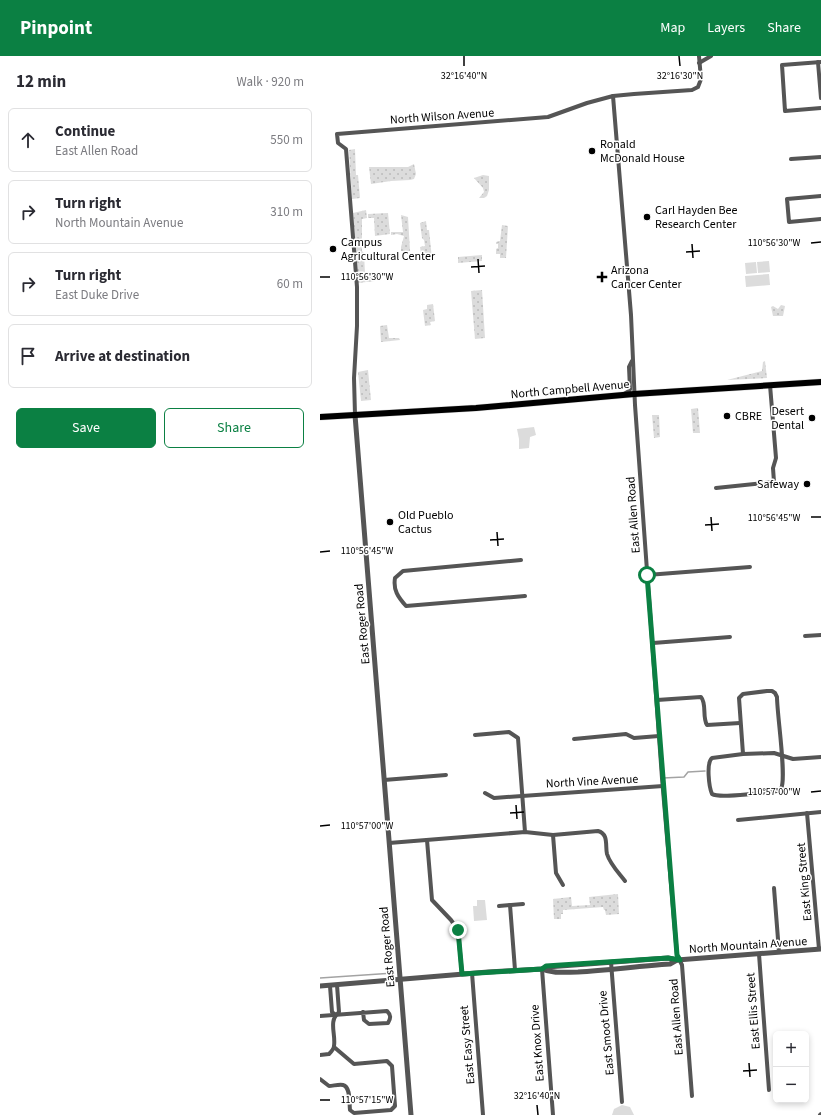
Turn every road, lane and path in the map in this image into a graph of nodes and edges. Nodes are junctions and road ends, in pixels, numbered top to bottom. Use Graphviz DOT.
graph roads {
  1 [pos="699,56"];
  2 [pos="711,56"];
  3 [pos="820,62"];
  4 [pos="699,63"];
  5 [pos="613,96"];
  6 [pos="821,98"];
  7 [pos="821,108"];
  8 [pos="337,134"];
  9 [pos="821,157"];
  10 [pos="791,159"];
  11 [pos="821,196"];
  12 [pos="821,219"];
  13 [pos="632,360"];
  14 [pos="821,382"];
  15 [pos="770,385"];
  16 [pos="634,394"];
  17 [pos="620,395"];
  18 [pos="355,415"];
  19 [pos="320,417"];
  20 [pos="716,488"];
  21 [pos="521,560"];
  22 [pos="750,567"];
  23 [pos="647,575"];
  24 [pos="525,596"];
  25 [pos="821,634"];
  26 [pos="805,636"];
  27 [pos="730,637"];
  28 [pos="653,643"];
  29 [pos="657,700"];
  30 [pos="740,723"];
  31 [pos="475,735"];
  32 [pos="659,736"];
  33 [pos="574,739"];
  34 [pos="743,754"];
  35 [pos="782,756"];
  36 [pos="821,757"];
  37 [pos="446,774"];
  38 [pos="384,780"];
  39 [pos="663,786"];
  40 [pos="485,793"];
  41 [pos="522,795"];
  42 [pos="821,812"];
  43 [pos="808,813"];
  44 [pos="738,820"];
  45 [pos="525,832"];
  46 [pos="553,835"];
  47 [pos="428,840"];
  48 [pos="389,843"];
  49 [pos="626,881"];
  50 [pos="563,885"];
  51 [pos="774,888"];
  52 [pos="523,904"];
  53 [pos="498,906"];
  54 [pos="510,906"];
  55 [pos="820,949"];
  56 [pos="779,952"];
  57 [pos="759,954"];
  58 [pos="679,960"];
  59 [pos="632,961"];
  60 [pos="611,962"];
  61 [pos="632,967"];
  62 [pos="542,969"];
  63 [pos="611,969"];
  64 [pos="515,970"];
  65 [pos="472,973"];
  66 [pos="462,974"];
  67 [pos="401,979"];
  68 [pos="337,985"];
  69 [pos="320,986"];
  70 [pos="330,986"];
  71 [pos="363,1012"];
  72 [pos="336,1015"];
  73 [pos="320,1016"];
  74 [pos="334,1047"];
  75 [pos="320,1055"];
  76 [pos="320,1079"];
  77 [pos="769,1090"];
  78 [pos="692,1096"];
  79 [pos="622,1102"];
  80 [pos="411,1115"];
  81 [pos="483,1115"];
  82 [pos="553,1115"];
  1 -- 4 [label="street, North Wilson Avenue"];
  2 -- 4 [label="street"];
  3 -- 6 [label="street"];
  3 -- 7 [label="street"];
  4 -- 5 [label="street, North Wilson Avenue"];
  5 -- 8 [label="street, North Wilson Avenue"];
  5 -- 16 [label="street, East Allen Road"];
  8 -- 18 [label="street, East Roger Road"];
  9 -- 10 [label="street"];
  11 -- 12 [label="street"];
  13 -- 17 [label="street"];
  14 -- 15 [label="main road, North Campbell Avenue"];
  15 -- 16 [label="main road, North Campbell Avenue"];
  15 -- 20 [label="street"];
  16 -- 17 [label="main road, North Campbell Avenue"];
  16 -- 23 [label="street, East Allen Road"];
  17 -- 18 [label="main road, North Campbell Avenue"];
  18 -- 19 [label="main road, North Campbell Avenue"];
  18 -- 38 [label="street, East Roger Road"];
  21 -- 24 [label="street"];
  22 -- 23 [label="street"];
  23 -- 28 [label="street, East Allen Road"];
  25 -- 26 [label="street"];
  27 -- 28 [label="street"];
  28 -- 29 [label="street, East Allen Road"];
  29 -- 30 [label="street"];
  29 -- 32 [label="street, East Allen Road"];
  30 -- 34 [label="street"];
  30 -- 35 [label="street"];
  31 -- 41 [label="street"];
  32 -- 33 [label="street"];
  32 -- 39 [label="street, East Allen Road"];
  34 -- 35 [label="street"];
  34 -- 35 [label="street"];
  35 -- 36 [label="street"];
  37 -- 38 [label="street"];
  38 -- 48 [label="street, East Roger Road"];
  39 -- 41 [label="street, North Vine Avenue"];
  39 -- 58 [label="street, East Allen Road"];
  40 -- 41 [label="street, North Vine Avenue"];
  41 -- 45 [label="street"];
  42 -- 43 [label="street"];
  43 -- 44 [label="street"];
  43 -- 55 [label="street, East King Street"];
  45 -- 46 [label="street"];
  45 -- 47 [label="street"];
  46 -- 49 [label="street"];
  46 -- 50 [label="street"];
  47 -- 48 [label="street"];
  47 -- 66 [label="street"];
  48 -- 67 [label="street, East Roger Road"];
  51 -- 56 [label="street"];
  52 -- 54 [label="street"];
  53 -- 54 [label="street"];
  54 -- 64 [label="street"];
  55 -- 56 [label="street, North Mountain Avenue"];
  56 -- 57 [label="street, North Mountain Avenue"];
  57 -- 58 [label="street, North Mountain Avenue"];
  57 -- 77 [label="street, East Ellis Street"];
  58 -- 59 [label="street, North Mountain Avenue"];
  58 -- 61 [label="street, North Mountain Avenue"];
  58 -- 78 [label="street, East Allen Road"];
  59 -- 60 [label="street, North Mountain Avenue"];
  59 -- 61 [label="street"];
  60 -- 62 [label="street, North Mountain Avenue"];
  60 -- 63 [label="street, East Smoot Drive"];
  61 -- 63 [label="street, North Mountain Avenue"];
  62 -- 63 [label="street, North Mountain Avenue"];
  62 -- 64 [label="street, North Mountain Avenue"];
  62 -- 82 [label="street, East Knox Drive"];
  63 -- 79 [label="street, East Smoot Drive"];
  64 -- 65 [label="street, North Mountain Avenue"];
  65 -- 66 [label="street, North Mountain Avenue"];
  65 -- 81 [label="street, East Easy Street"];
  66 -- 67 [label="street, North Mountain Avenue"];
  67 -- 68 [label="street, North Mountain Avenue"];
  67 -- 80 [label="street, East Roger Road"];
  68 -- 70 [label="street, North Mountain Avenue"];
  68 -- 72 [label="street"];
  69 -- 70 [label="street, North Mountain Avenue"];
  70 -- 72 [label="street"];
  71 -- 71 [label="street"];
  71 -- 72 [label="street"];
  72 -- 73 [label="street"];
  72 -- 74 [label="street"];
  74 -- 75 [label="street"];
  74 -- 76 [label="street"];
}
